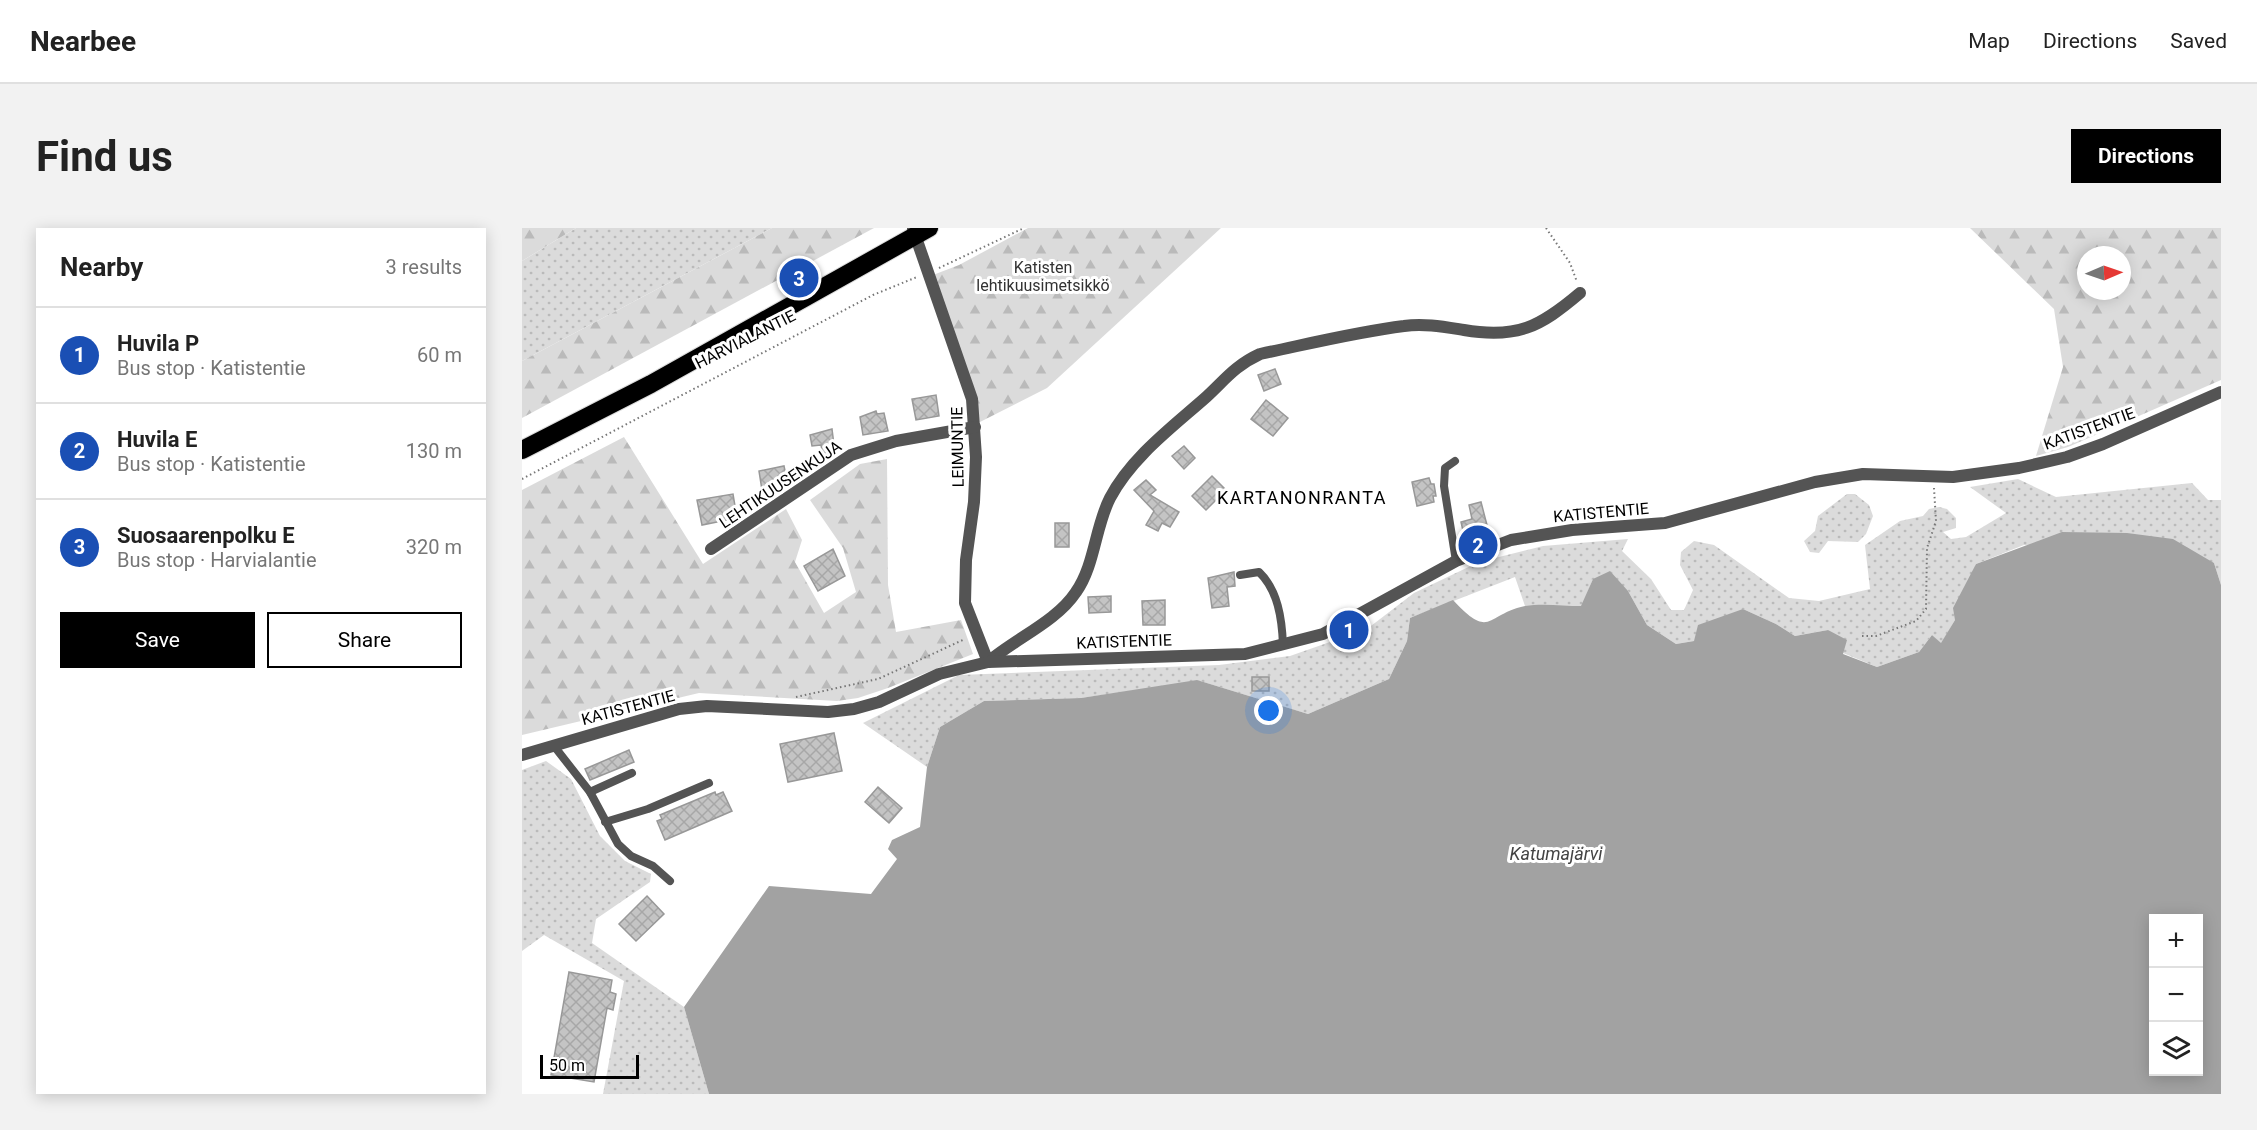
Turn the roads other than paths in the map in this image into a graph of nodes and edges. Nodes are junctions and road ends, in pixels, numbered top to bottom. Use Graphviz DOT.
graph roads {
  1 [pos="919,231"];
  2 [pos="1580,293"];
  3 [pos="2221,392"];
  4 [pos="975,427"];
  5 [pos="522,450"];
  6 [pos="1455,461"];
  7 [pos="711,549"];
  8 [pos="1456,561"];
  9 [pos="1240,575"];
  10 [pos="1283,645"];
  11 [pos="988,662"];
  12 [pos="554,746"];
  13 [pos="522,755"];
  14 [pos="632,773"];
  15 [pos="709,783"];
  16 [pos="590,792"];
  17 [pos="605,822"];
  18 [pos="670,881"];
  1 -- 4 [label="street, LEIMUNTIE"];
  1 -- 5 [label="highway, HARVIALANTIE"];
  2 -- 11 [label="street, KATISTENTIE"];
  3 -- 8 [label="street, KATISTENTIE"];
  4 -- 7 [label="street, LEHTIKUUSENKUJA"];
  4 -- 11 [label="street, LEIMUNTIE"];
  6 -- 8 [label="lane"];
  8 -- 10 [label="street, KATISTENTIE"];
  9 -- 10 [label="lane"];
  10 -- 11 [label="street, KATISTENTIE"];
  11 -- 12 [label="street, KATISTENTIE"];
  12 -- 13 [label="street, KATISTENTIE"];
  12 -- 16 [label="lane"];
  14 -- 16 [label="lane"];
  15 -- 17 [label="lane"];
  16 -- 17 [label="lane"];
  17 -- 18 [label="lane"];
}
